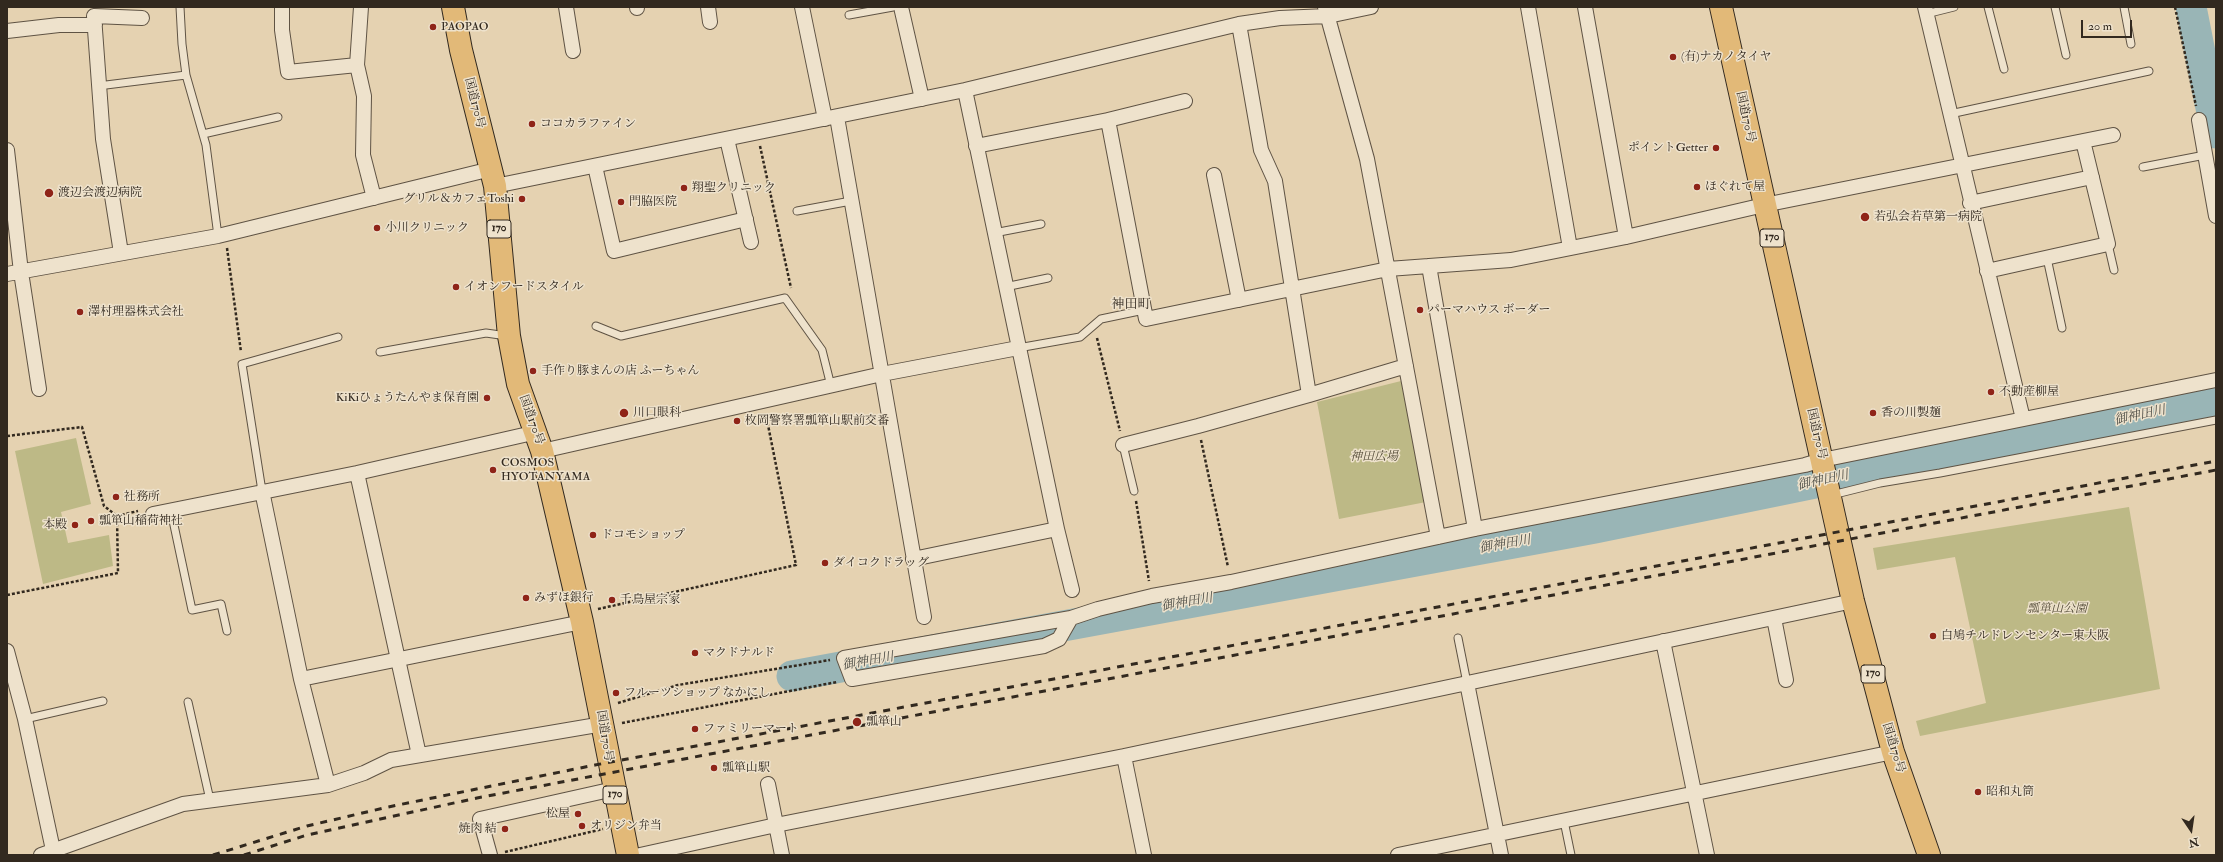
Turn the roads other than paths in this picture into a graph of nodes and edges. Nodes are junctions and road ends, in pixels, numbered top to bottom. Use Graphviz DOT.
graph roads {
  1 [pos="180,7"];
  2 [pos="282,7"];
  3 [pos="361,7"];
  4 [pos="453,7"];
  5 [pos="566,7"];
  6 [pos="708,7"];
  7 [pos="802,7"];
  8 [pos="893,7"];
  9 [pos="901,7"];
  10 [pos="1371,7"];
  11 [pos="1528,7"];
  12 [pos="1585,7"];
  13 [pos="1721,7"];
  14 [pos="1954,7"];
  15 [pos="1988,7"];
  16 [pos="2054,7"];
  17 [pos="2124,7"];
  18 [pos="1926,10"];
  19 [pos="1326,11"];
  20 [pos="1278,12"];
  21 [pos="849,15"];
  22 [pos="142,18"];
  23 [pos="710,22"];
  24 [pos="1239,24"];
  25 [pos="95,25"];
  26 [pos="7,31"];
  27 [pos="2132,44"];
  28 [pos="574,51"];
  29 [pos="2066,55"];
  30 [pos="357,65"];
  31 [pos="2004,69"];
  32 [pos="2149,71"];
  33 [pos="186,75"];
  34 [pos="98,86"];
  35 [pos="964,90"];
  36 [pos="922,99"];
  37 [pos="1184,101"];
  38 [pos="1950,114"];
  39 [pos="278,117"];
  40 [pos="831,118"];
  41 [pos="1108,120"];
  42 [pos="2199,120"];
  43 [pos="203,134"];
  44 [pos="2113,135"];
  45 [pos="726,139"];
  46 [pos="2083,141"];
  47 [pos="976,146"];
  48 [pos="7,150"];
  49 [pos="2205,155"];
  50 [pos="1961,165"];
  51 [pos="595,166"];
  52 [pos="2143,167"];
  53 [pos="1214,175"];
  54 [pos="2092,177"];
  55 [pos="493,178"];
  56 [pos="374,198"];
  57 [pos="851,200"];
  58 [pos="1970,203"];
  59 [pos="1764,205"];
  60 [pos="797,211"];
  61 [pos="2216,216"];
  62 [pos="746,219"];
  63 [pos="1041,224"];
  64 [pos="994,233"];
  65 [pos="222,235"];
  66 [pos="1626,237"];
  67 [pos="751,242"];
  68 [pos="2108,244"];
  69 [pos="1570,248"];
  70 [pos="121,253"];
  71 [pos="2047,258"];
  72 [pos="1430,266"];
  73 [pos="1388,269"];
  74 [pos="2114,270"];
  75 [pos="1987,271"];
  76 [pos="14,273"];
  77 [pos="1048,278"];
  78 [pos="1005,287"];
  79 [pos="1292,288"];
  80 [pos="1239,300"];
  81 [pos="1144,310"];
  82 [pos="596,326"];
  83 [pos="2062,328"];
  84 [pos="509,336"];
  85 [pos="338,337"];
  86 [pos="1018,348"];
  87 [pos="380,352"];
  88 [pos="1406,366"];
  89 [pos="882,374"];
  90 [pos="2216,380"];
  91 [pos="832,386"];
  92 [pos="39,389"];
  93 [pos="1309,394"];
  94 [pos="2023,419"];
  95 [pos="2216,420"];
  96 [pos="530,439"];
  97 [pos="1123,445"];
  98 [pos="1823,464"];
  99 [pos="357,473"];
  100 [pos="262,491"];
  101 [pos="1134,491"];
  102 [pos="1829,493"];
  103 [pos="171,511"];
  104 [pos="154,514"];
  105 [pos="1057,529"];
  106 [pos="1475,529"];
  107 [pos="1438,537"];
  108 [pos="913,559"];
  109 [pos="1072,590"];
  110 [pos="1853,601"];
  111 [pos="924,617"];
  112 [pos="581,618"];
  113 [pos="1774,618"];
  114 [pos="1070,620"];
  115 [pos="227,631"];
  116 [pos="1458,638"];
  117 [pos="1663,641"];
  118 [pos="7,651"];
  119 [pos="399,658"];
  120 [pos="301,679"];
  121 [pos="1786,680"];
  122 [pos="1467,684"];
  123 [pos="103,701"];
  124 [pos="188,702"];
  125 [pos="25,719"];
  126 [pos="609,724"];
  127 [pos="1894,752"];
  128 [pos="419,755"];
  129 [pos="1124,756"];
  130 [pos="768,784"];
  131 [pos="328,785"];
  132 [pos="614,790"];
  133 [pos="1695,794"];
  134 [pos="210,800"];
  135 [pos="1564,821"];
  136 [pos="776,826"];
  137 [pos="1498,835"];
  138 [pos="52,852"];
  139 [pos="494,854"];
  140 [pos="628,855"];
  141 [pos="640,855"];
  142 [pos="782,855"];
  143 [pos="1144,855"];
  144 [pos="1398,855"];
  145 [pos="1502,855"];
  146 [pos="1571,855"];
  147 [pos="1707,855"];
  148 [pos="1929,855"];
  1 -- 33 [label="lane"];
  2 -- 30 [label="street"];
  3 -- 30 [label="street"];
  4 -- 55 [label="highway, 国道170号 / 170"];
  5 -- 28 [label="street"];
  6 -- 23 [label="street"];
  7 -- 40 [label="street"];
  8 -- 21 [label="lane"];
  9 -- 36 [label="street"];
  10 -- 19 [label="street"];
  11 -- 69 [label="street"];
  12 -- 66 [label="street"];
  13 -- 59 [label="highway, 国道170号 / 170"];
  14 -- 18 [label="lane"];
  15 -- 31 [label="lane"];
  16 -- 29 [label="lane"];
  17 -- 27 [label="lane"];
  18 -- 38 [label="street"];
  19 -- 20 [label="street"];
  19 -- 73 [label="street"];
  20 -- 24 [label="street"];
  22 -- 25 [label="street"];
  24 -- 35 [label="street"];
  24 -- 79 [label="street"];
  25 -- 26 [label="street"];
  25 -- 34 [label="street"];
  30 -- 56 [label="street"];
  32 -- 38 [label="lane"];
  33 -- 34 [label="lane"];
  33 -- 43 [label="lane"];
  34 -- 70 [label="street"];
  35 -- 36 [label="street"];
  35 -- 47 [label="street"];
  36 -- 40 [label="street"];
  37 -- 41 [label="street"];
  38 -- 50 [label="street"];
  39 -- 43 [label="lane"];
  40 -- 45 [label="street"];
  40 -- 57 [label="street"];
  41 -- 47 [label="street"];
  41 -- 81 [label="street"];
  42 -- 49 [label="street"];
  43 -- 65 [label="lane"];
  44 -- 46 [label="street"];
  45 -- 51 [label="street"];
  45 -- 62 [label="street"];
  46 -- 50 [label="street"];
  46 -- 54 [label="street"];
  47 -- 64 [label="street"];
  48 -- 76 [label="street"];
  49 -- 52 [label="lane"];
  49 -- 61 [label="street"];
  50 -- 58 [label="street"];
  50 -- 59 [label="street"];
  51 -- 55 [label="street"];
  51 -- 62 [label="street"];
  53 -- 80 [label="street"];
  54 -- 58 [label="street"];
  54 -- 68 [label="street"];
  55 -- 56 [label="street"];
  55 -- 84 [label="highway, 国道170号 / 170"];
  56 -- 65 [label="street"];
  57 -- 60 [label="lane"];
  57 -- 89 [label="street"];
  58 -- 75 [label="street"];
  59 -- 66 [label="street"];
  59 -- 98 [label="highway, 国道170号 / 170"];
  62 -- 67 [label="street"];
  63 -- 64 [label="lane"];
  64 -- 78 [label="street"];
  65 -- 70 [label="street"];
  66 -- 69 [label="street"];
  68 -- 71 [label="street"];
  68 -- 74 [label="lane"];
  69 -- 72 [label="street"];
  70 -- 76 [label="street"];
  71 -- 75 [label="street"];
  71 -- 83 [label="lane"];
  72 -- 73 [label="street"];
  72 -- 106 [label="street"];
  73 -- 79 [label="street"];
  73 -- 88 [label="street"];
  75 -- 94 [label="street"];
  76 -- 92 [label="street"];
  77 -- 78 [label="lane"];
  78 -- 86 [label="street"];
  79 -- 80 [label="street"];
  79 -- 93 [label="street"];
  80 -- 81 [label="street"];
  81 -- 86 [label="lane"];
  82 -- 91 [label="lane"];
  84 -- 87 [label="lane"];
  84 -- 96 [label="highway, 国道170号 / 170"];
  85 -- 100 [label="lane"];
  86 -- 89 [label="street"];
  86 -- 105 [label="street"];
  88 -- 93 [label="street"];
  88 -- 107 [label="street"];
  89 -- 91 [label="street"];
  89 -- 108 [label="street"];
  90 -- 94 [label="street"];
  91 -- 96 [label="street"];
  93 -- 97 [label="street"];
  94 -- 98 [label="street"];
  95 -- 102 [label="lane"];
  96 -- 99 [label="street"];
  96 -- 112 [label="highway, 国道170号 / 170"];
  97 -- 101 [label="lane"];
  98 -- 102 [label="highway, 国道170号 / 170"];
  98 -- 106 [label="street"];
  99 -- 100 [label="street"];
  99 -- 119 [label="street"];
  100 -- 103 [label="street"];
  100 -- 120 [label="street"];
  102 -- 110 [label="highway, 国道170号 / 170"];
  103 -- 104 [label="street"];
  103 -- 115 [label="lane"];
  105 -- 108 [label="street"];
  105 -- 109 [label="street"];
  106 -- 107 [label="street"];
  107 -- 114 [label="street"];
  108 -- 111 [label="street"];
  110 -- 113 [label="street"];
  110 -- 127 [label="highway, 国道170号 / 170"];
  112 -- 119 [label="street"];
  112 -- 126 [label="highway, 国道170号 / 170"];
  113 -- 117 [label="street"];
  113 -- 121 [label="street"];
  114 -- 114 [label="street"];
  116 -- 122 [label="lane"];
  117 -- 122 [label="street"];
  117 -- 133 [label="street"];
  118 -- 125 [label="street"];
  119 -- 120 [label="street"];
  119 -- 128 [label="street"];
  120 -- 131 [label="street"];
  122 -- 129 [label="street"];
  122 -- 137 [label="street"];
  123 -- 125 [label="lane"];
  124 -- 134 [label="lane"];
  125 -- 138 [label="street"];
  126 -- 128 [label="street"];
  126 -- 132 [label="highway, 国道170号 / 170"];
  127 -- 133 [label="street"];
  127 -- 148 [label="highway, 国道170号 / 170"];
  128 -- 131 [label="street"];
  129 -- 136 [label="street"];
  129 -- 143 [label="street"];
  130 -- 136 [label="street"];
  131 -- 134 [label="street"];
  132 -- 139 [label="street"];
  132 -- 140 [label="highway, 国道170号 / 170"];
  133 -- 135 [label="street"];
  133 -- 147 [label="street"];
  134 -- 138 [label="street"];
  135 -- 137 [label="street"];
  135 -- 146 [label="lane"];
  136 -- 141 [label="street"];
  136 -- 142 [label="street"];
  137 -- 144 [label="street"];
  137 -- 145 [label="street"];
}
